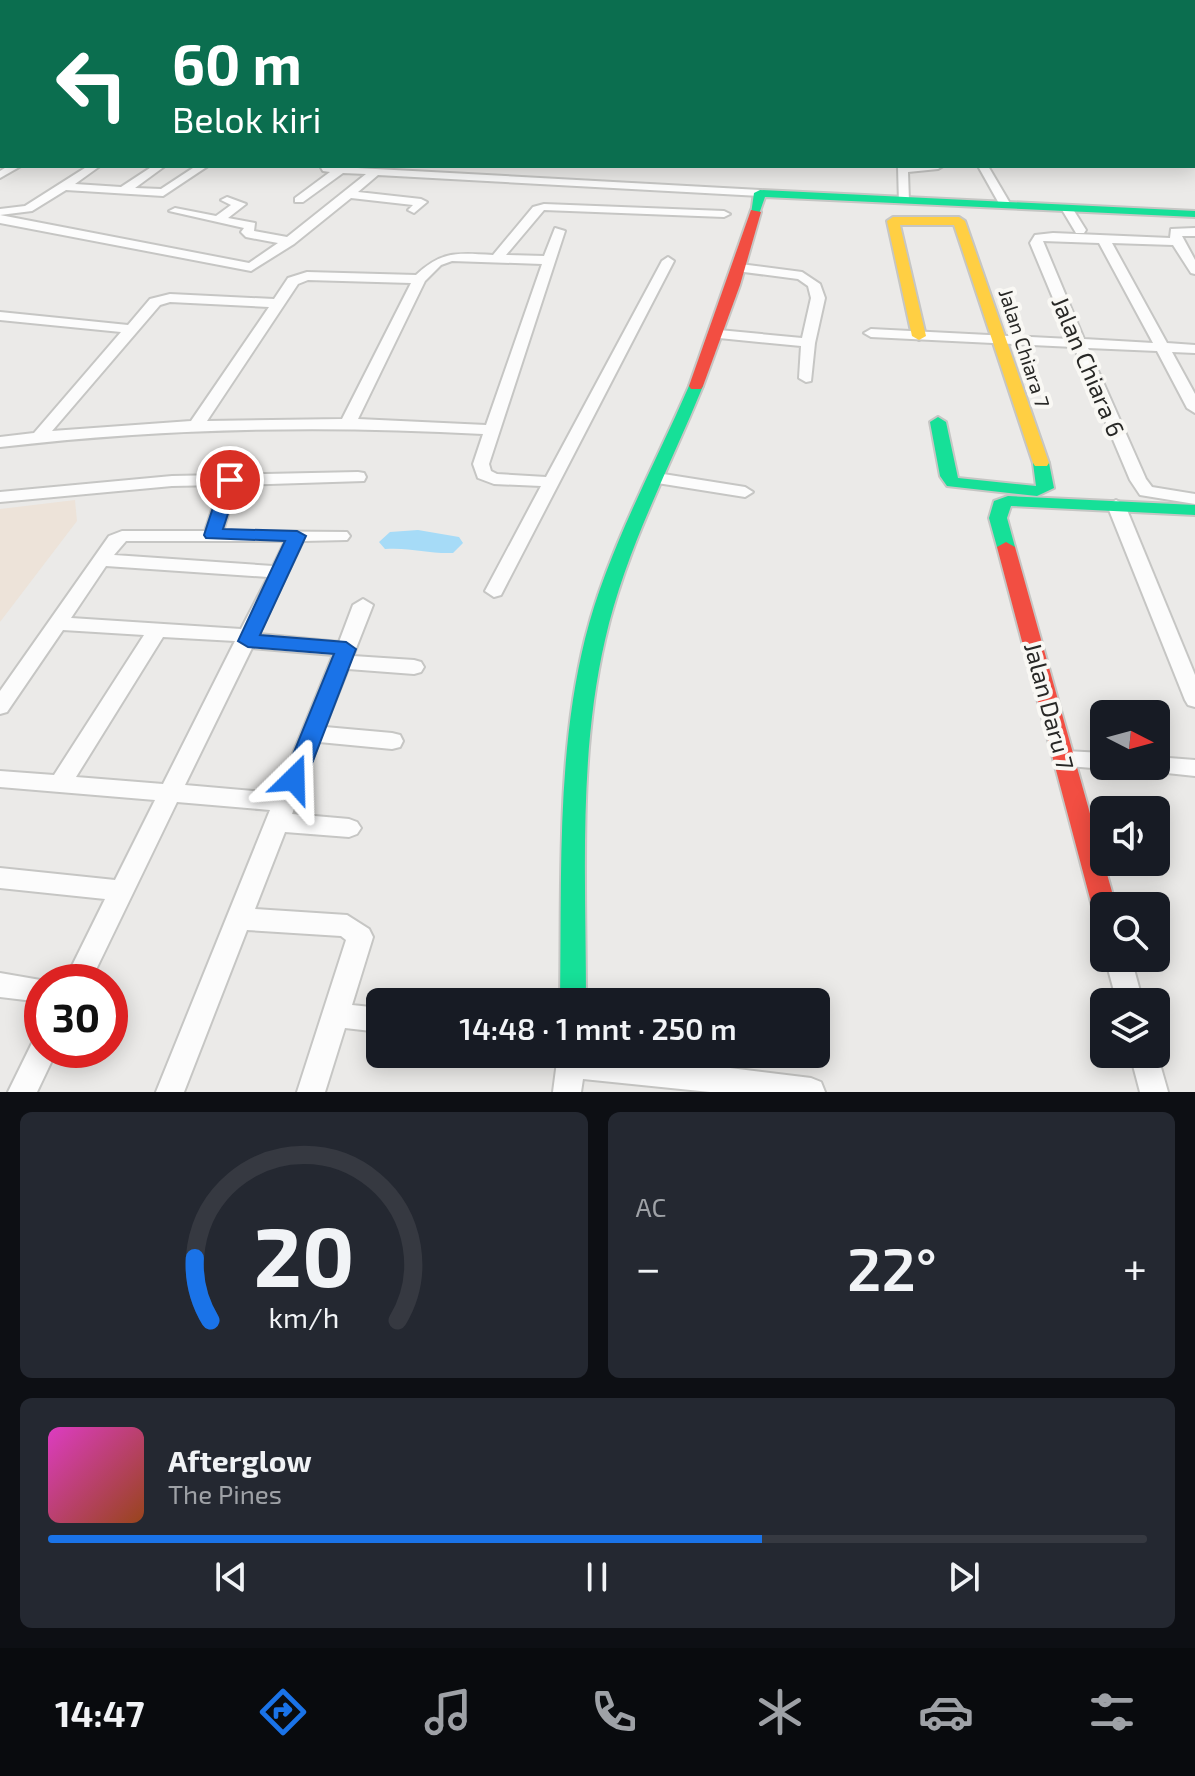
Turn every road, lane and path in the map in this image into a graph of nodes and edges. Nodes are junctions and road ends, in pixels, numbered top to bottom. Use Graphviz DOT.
graph roads {
  1 [pos="92,168"];
  2 [pos="157,168"];
  3 [pos="200,168"];
  4 [pos="331,168"];
  5 [pos="914,168"];
  6 [pos="984,168"];
  7 [pos="339,171"];
  8 [pos="475,171"];
  9 [pos="374,173"];
  10 [pos="63,186"];
  11 [pos="124,190"];
  12 [pos="760,193"];
  13 [pos="348,194"];
  14 [pos="227,200"];
  15 [pos="299,200"];
  16 [pos="903,201"];
  17 [pos="1005,205"];
  18 [pos="1067,208"];
  19 [pos="414,210"];
  20 [pos="175,211"];
  21 [pos="0,212"];
  22 [pos="691,213"];
  23 [pos="724,214"];
  24 [pos="1195,214"];
  25 [pos="0,219"];
  26 [pos="219,219"];
  27 [pos="686,228"];
  28 [pos="1080,230"];
  29 [pos="559,231"];
  30 [pos="1195,232"];
  31 [pos="1104,240"];
  32 [pos="290,241"];
  33 [pos="1177,242"];
  34 [pos="497,258"];
  35 [pos="549,260"];
  36 [pos="668,261"];
  37 [pos="740,268"];
  38 [pos="1195,270"];
  39 [pos="419,279"];
  40 [pos="277,303"];
  41 [pos="3,321"];
  42 [pos="130,329"];
  43 [pos="871,333"];
  44 [pos="719,334"];
  45 [pos="919,336"];
  46 [pos="997,339"];
  47 [pos="808,343"];
  48 [pos="1078,343"];
  49 [pos="1162,347"];
  50 [pos="1195,349"];
  51 [pos="806,378"];
  52 [pos="1195,408"];
  53 [pos="938,422"];
  54 [pos="348,423"];
  55 [pos="196,426"];
  56 [pos="492,430"];
  57 [pos="39,437"];
  58 [pos="0,442"];
  59 [pos="358,477"];
  60 [pos="657,478"];
  61 [pos="230,480"];
  62 [pos="553,482"];
  63 [pos="745,492"];
  64 [pos="0,497"];
  65 [pos="1195,499"];
  66 [pos="1116,505"];
  67 [pos="1195,510"];
  68 [pos="213,535"];
  69 [pos="297,536"];
  70 [pos="341,536"];
  71 [pos="101,560"];
  72 [pos="280,572"];
  73 [pos="494,591"];
  74 [pos="363,605"];
  75 [pos="58,623"];
  76 [pos="157,630"];
  77 [pos="249,638"];
  78 [pos="344,655"];
  79 [pos="414,667"];
  80 [pos="1195,700"];
  81 [pos="0,707"];
  82 [pos="312,734"];
  83 [pos="392,741"];
  84 [pos="1065,759"];
  85 [pos="1090,760"];
  86 [pos="1170,766"];
  87 [pos="1195,768"];
  88 [pos="0,779"];
  89 [pos="60,784"];
  90 [pos="172,793"];
  91 [pos="281,812"];
  92 [pos="349,828"];
  93 [pos="0,878"];
  94 [pos="123,891"];
  95 [pos="1100,892"];
  96 [pos="240,919"];
  97 [pos="86,964"];
  98 [pos="0,985"];
  99 [pos="24,988"];
  100 [pos="573,988"];
  101 [pos="336,1015"];
  102 [pos="366,1018"];
  103 [pos="34,1068"];
  104 [pos="1148,1068"];
  105 [pos="570,1070"];
  106 [pos="798,1091"];
  107 [pos="22,1092"];
  108 [pos="170,1092"];
  109 [pos="311,1092"];
  110 [pos="1154,1092"];
  1 -- 10 [label="street"];
  2 -- 11 [label="street"];
  3 -- 11 [label="street"];
  4 -- 7 [label="street"];
  5 -- 16 [label="street"];
  6 -- 17 [label="street"];
  7 -- 9 [label="street"];
  7 -- 15 [label="street"];
  8 -- 9 [label="street"];
  8 -- 12 [label="street"];
  9 -- 13 [label="street"];
  10 -- 11 [label="street"];
  10 -- 21 [label="street"];
  12 -- 16 [label="street"];
  12 -- 37 [label="street"];
  13 -- 19 [label="street"];
  13 -- 32 [label="street"];
  14 -- 26 [label="street"];
  16 -- 17 [label="street"];
  17 -- 18 [label="street"];
  18 -- 24 [label="street"];
  18 -- 28 [label="street"];
  20 -- 26 [label="street"];
  22 -- 23 [label="street"];
  22 -- 27 [label="street"];
  22 -- 34 [label="street"];
  25 -- 32 [label="street"];
  26 -- 32 [label="street"];
  29 -- 35 [label="street"];
  30 -- 33 [label="street"];
  31 -- 33 [label="street"];
  31 -- 48 [label="street, Jalan Chiara 6"];
  31 -- 49 [label="street"];
  33 -- 38 [label="street"];
  34 -- 35 [label="street"];
  34 -- 39 [label="street"];
  35 -- 56 [label="street"];
  36 -- 62 [label="street"];
  37 -- 44 [label="street"];
  37 -- 47 [label="street"];
  39 -- 40 [label="street"];
  39 -- 54 [label="street"];
  40 -- 42 [label="street"];
  40 -- 55 [label="street"];
  41 -- 42 [label="street"];
  42 -- 57 [label="street"];
  43 -- 45 [label="street"];
  44 -- 47 [label="street"];
  44 -- 60 [label="street"];
  45 -- 46 [label="street"];
  45 -- 46 [label="street, Jalan Chiara 7"];
  46 -- 48 [label="street"];
  46 -- 53 [label="street, Jalan Chiara 7"];
  47 -- 51 [label="street"];
  48 -- 49 [label="street"];
  48 -- 65 [label="street, Jalan Chiara 6"];
  49 -- 50 [label="street"];
  49 -- 52 [label="street"];
  54 -- 55 [label="street"];
  54 -- 56 [label="street"];
  55 -- 57 [label="street"];
  56 -- 62 [label="street"];
  57 -- 58 [label="street"];
  59 -- 61 [label="street"];
  60 -- 63 [label="street"];
  60 -- 100 [label="street"];
  61 -- 64 [label="street"];
  61 -- 68 [label="street"];
  62 -- 73 [label="street"];
  66 -- 67 [label="street"];
  66 -- 80 [label="street"];
  66 -- 84 [label="street, Jalan Daru 7"];
  68 -- 69 [label="street"];
  68 -- 71 [label="street"];
  69 -- 70 [label="street"];
  69 -- 72 [label="street"];
  71 -- 72 [label="street"];
  71 -- 75 [label="street"];
  72 -- 77 [label="street"];
  74 -- 78 [label="street"];
  75 -- 76 [label="street"];
  75 -- 81 [label="street"];
  76 -- 77 [label="street"];
  76 -- 89 [label="street"];
  77 -- 78 [label="street"];
  77 -- 90 [label="street"];
  78 -- 79 [label="street"];
  78 -- 82 [label="street"];
  82 -- 83 [label="street"];
  82 -- 91 [label="street"];
  84 -- 85 [label="street"];
  84 -- 95 [label="street, Jalan Daru 7"];
  86 -- 87 [label="street"];
  88 -- 89 [label="street"];
  89 -- 90 [label="street"];
  90 -- 91 [label="street"];
  90 -- 94 [label="street"];
  91 -- 92 [label="street"];
  91 -- 96 [label="street"];
  93 -- 94 [label="street"];
  94 -- 97 [label="street"];
  96 -- 101 [label="street"];
  96 -- 108 [label="street"];
  98 -- 99 [label="street"];
  101 -- 102 [label="street"];
  101 -- 109 [label="street"];
  103 -- 107 [label="street"];
  104 -- 110 [label="street"];
  105 -- 106 [label="street"];
}
